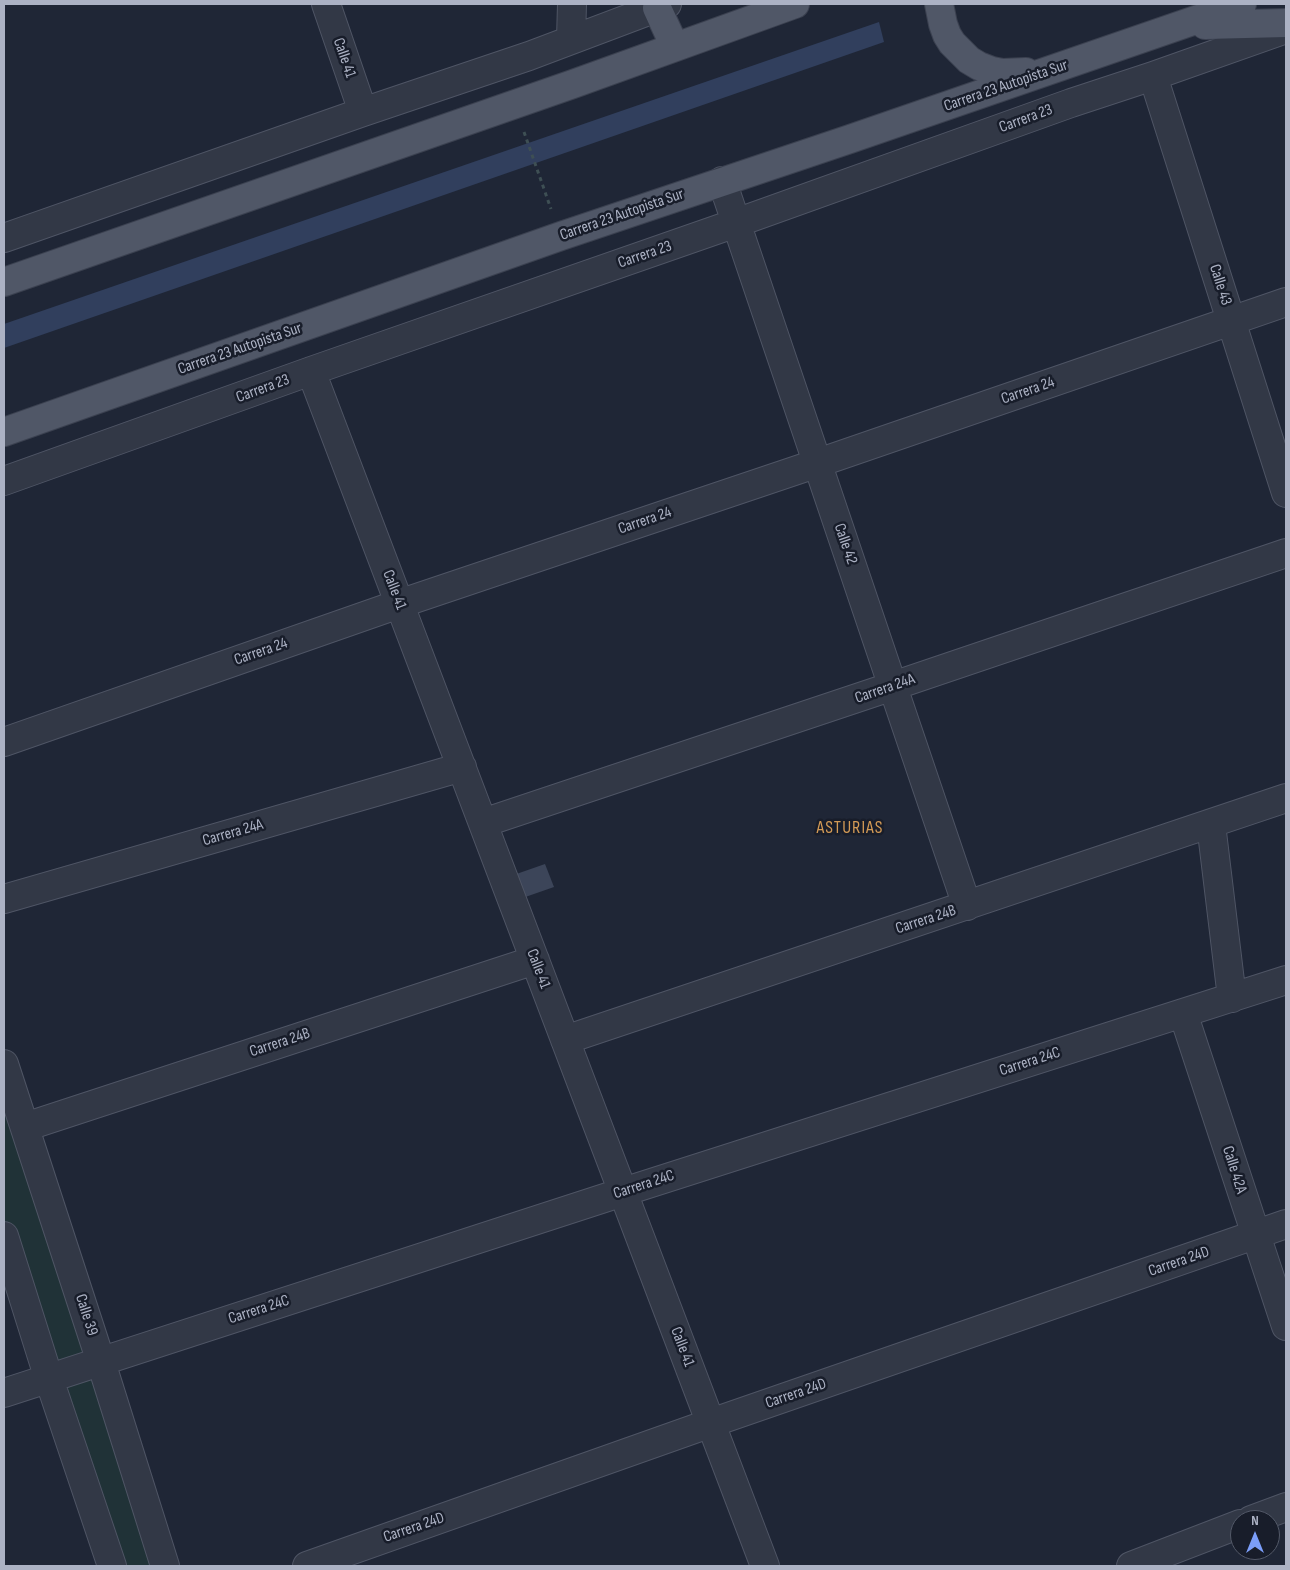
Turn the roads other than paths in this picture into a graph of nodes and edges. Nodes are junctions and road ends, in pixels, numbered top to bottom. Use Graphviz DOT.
graph roads {
  1 [pos="326,4"];
  2 [pos="572,4"];
  3 [pos="795,4"];
  4 [pos="939,4"];
  5 [pos="1242,4"];
  6 [pos="660,5"];
  7 [pos="1286,23"];
  8 [pos="1184,25"];
  9 [pos="1286,29"];
  10 [pos="571,39"];
  11 [pos="675,47"];
  12 [pos="1057,68"];
  13 [pos="1153,76"];
  14 [pos="363,112"];
  15 [pos="722,182"];
  16 [pos="736,223"];
  17 [pos="4,238"];
  18 [pos="4,282"];
  19 [pos="1286,302"];
  20 [pos="1231,321"];
  21 [pos="311,371"];
  22 [pos="4,432"];
  23 [pos="818,463"];
  24 [pos="4,481"];
  25 [pos="1286,493"];
  26 [pos="1286,553"];
  27 [pos="400,604"];
  28 [pos="893,686"];
  29 [pos="4,742"];
  30 [pos="462,767"];
  31 [pos="1286,798"];
  32 [pos="483,823"];
  33 [pos="1211,824"];
  34 [pos="4,899"];
  35 [pos="967,906"];
  36 [pos="535,960"];
  37 [pos="1286,980"];
  38 [pos="1232,998"];
  39 [pos="1183,1013"];
  40 [pos="565,1040"];
  41 [pos="4,1064"];
  42 [pos="25,1126"];
  43 [pos="623,1192"];
  44 [pos="1286,1224"];
  45 [pos="1256,1235"];
  46 [pos="4,1236"];
  47 [pos="1286,1326"];
  48 [pos="101,1362"];
  49 [pos="49,1379"];
  50 [pos="4,1394"];
  51 [pos="711,1423"];
  52 [pos="1230,1528"];
  53 [pos="112,1566"];
  54 [pos="165,1566"];
  55 [pos="307,1566"];
  56 [pos="765,1566"];
  57 [pos="1130,1566"];
  1 -- 14 [label="street, Calle 41"];
  2 -- 10 [label="street"];
  3 -- 11 [label="main road"];
  4 -- 12 [label="main road"];
  5 -- 8 [label="main road, Carrera 23 Autopista Sur"];
  6 -- 10 [label="street"];
  6 -- 11 [label="main road"];
  7 -- 8 [label="main road"];
  8 -- 12 [label="main road, Carrera 23 Autopista Sur"];
  9 -- 13 [label="street, Carrera 23"];
  10 -- 14 [label="street"];
  11 -- 18 [label="main road"];
  12 -- 15 [label="main road, Carrera 23 Autopista Sur"];
  13 -- 16 [label="street, Carrera 23"];
  13 -- 20 [label="street, Calle 43"];
  14 -- 17 [label="street"];
  15 -- 16 [label="street, Calle 42"];
  15 -- 22 [label="main road, Carrera 23 Autopista Sur"];
  16 -- 21 [label="street, Carrera 23"];
  16 -- 23 [label="street, Calle 42"];
  19 -- 20 [label="street, Carrera 24"];
  20 -- 23 [label="street, Carrera 24"];
  20 -- 25 [label="street, Calle 43"];
  21 -- 24 [label="street, Carrera 23"];
  21 -- 27 [label="street, Calle 41"];
  23 -- 27 [label="street, Carrera 24"];
  23 -- 28 [label="street, Calle 42"];
  26 -- 28 [label="street, Carrera 24A"];
  27 -- 29 [label="street, Carrera 24"];
  27 -- 30 [label="street, Calle 41"];
  28 -- 32 [label="street, Carrera 24A"];
  28 -- 35 [label="street, Calle 42"];
  30 -- 32 [label="street, Calle 41"];
  30 -- 34 [label="street, Carrera 24A"];
  31 -- 33 [label="street, Carrera 24B"];
  32 -- 36 [label="street, Calle 41"];
  33 -- 35 [label="street, Carrera 24B"];
  33 -- 38 [label="street"];
  35 -- 40 [label="street, Carrera 24B"];
  36 -- 40 [label="street, Calle 41"];
  36 -- 42 [label="street, Carrera 24B"];
  37 -- 38 [label="street, Carrera 24C"];
  38 -- 39 [label="street, Carrera 24C"];
  39 -- 43 [label="street, Carrera 24C"];
  39 -- 45 [label="street, Calle 42A"];
  40 -- 43 [label="street, Calle 41"];
  41 -- 42 [label="street, Calle 39"];
  42 -- 48 [label="street, Calle 39"];
  43 -- 48 [label="street, Carrera 24C"];
  43 -- 51 [label="street, Calle 41"];
  44 -- 45 [label="street, Carrera 24D"];
  45 -- 47 [label="street, Calle 42A"];
  45 -- 51 [label="street, Carrera 24D"];
  46 -- 49 [label="street"];
  48 -- 49 [label="street, Carrera 24C"];
  48 -- 54 [label="street, Calle 39"];
  49 -- 50 [label="street, Carrera 24C"];
  49 -- 53 [label="street"];
  51 -- 55 [label="street, Carrera 24D"];
  51 -- 56 [label="street, Calle 41"];
  52 -- 57 [label="street"];
}
